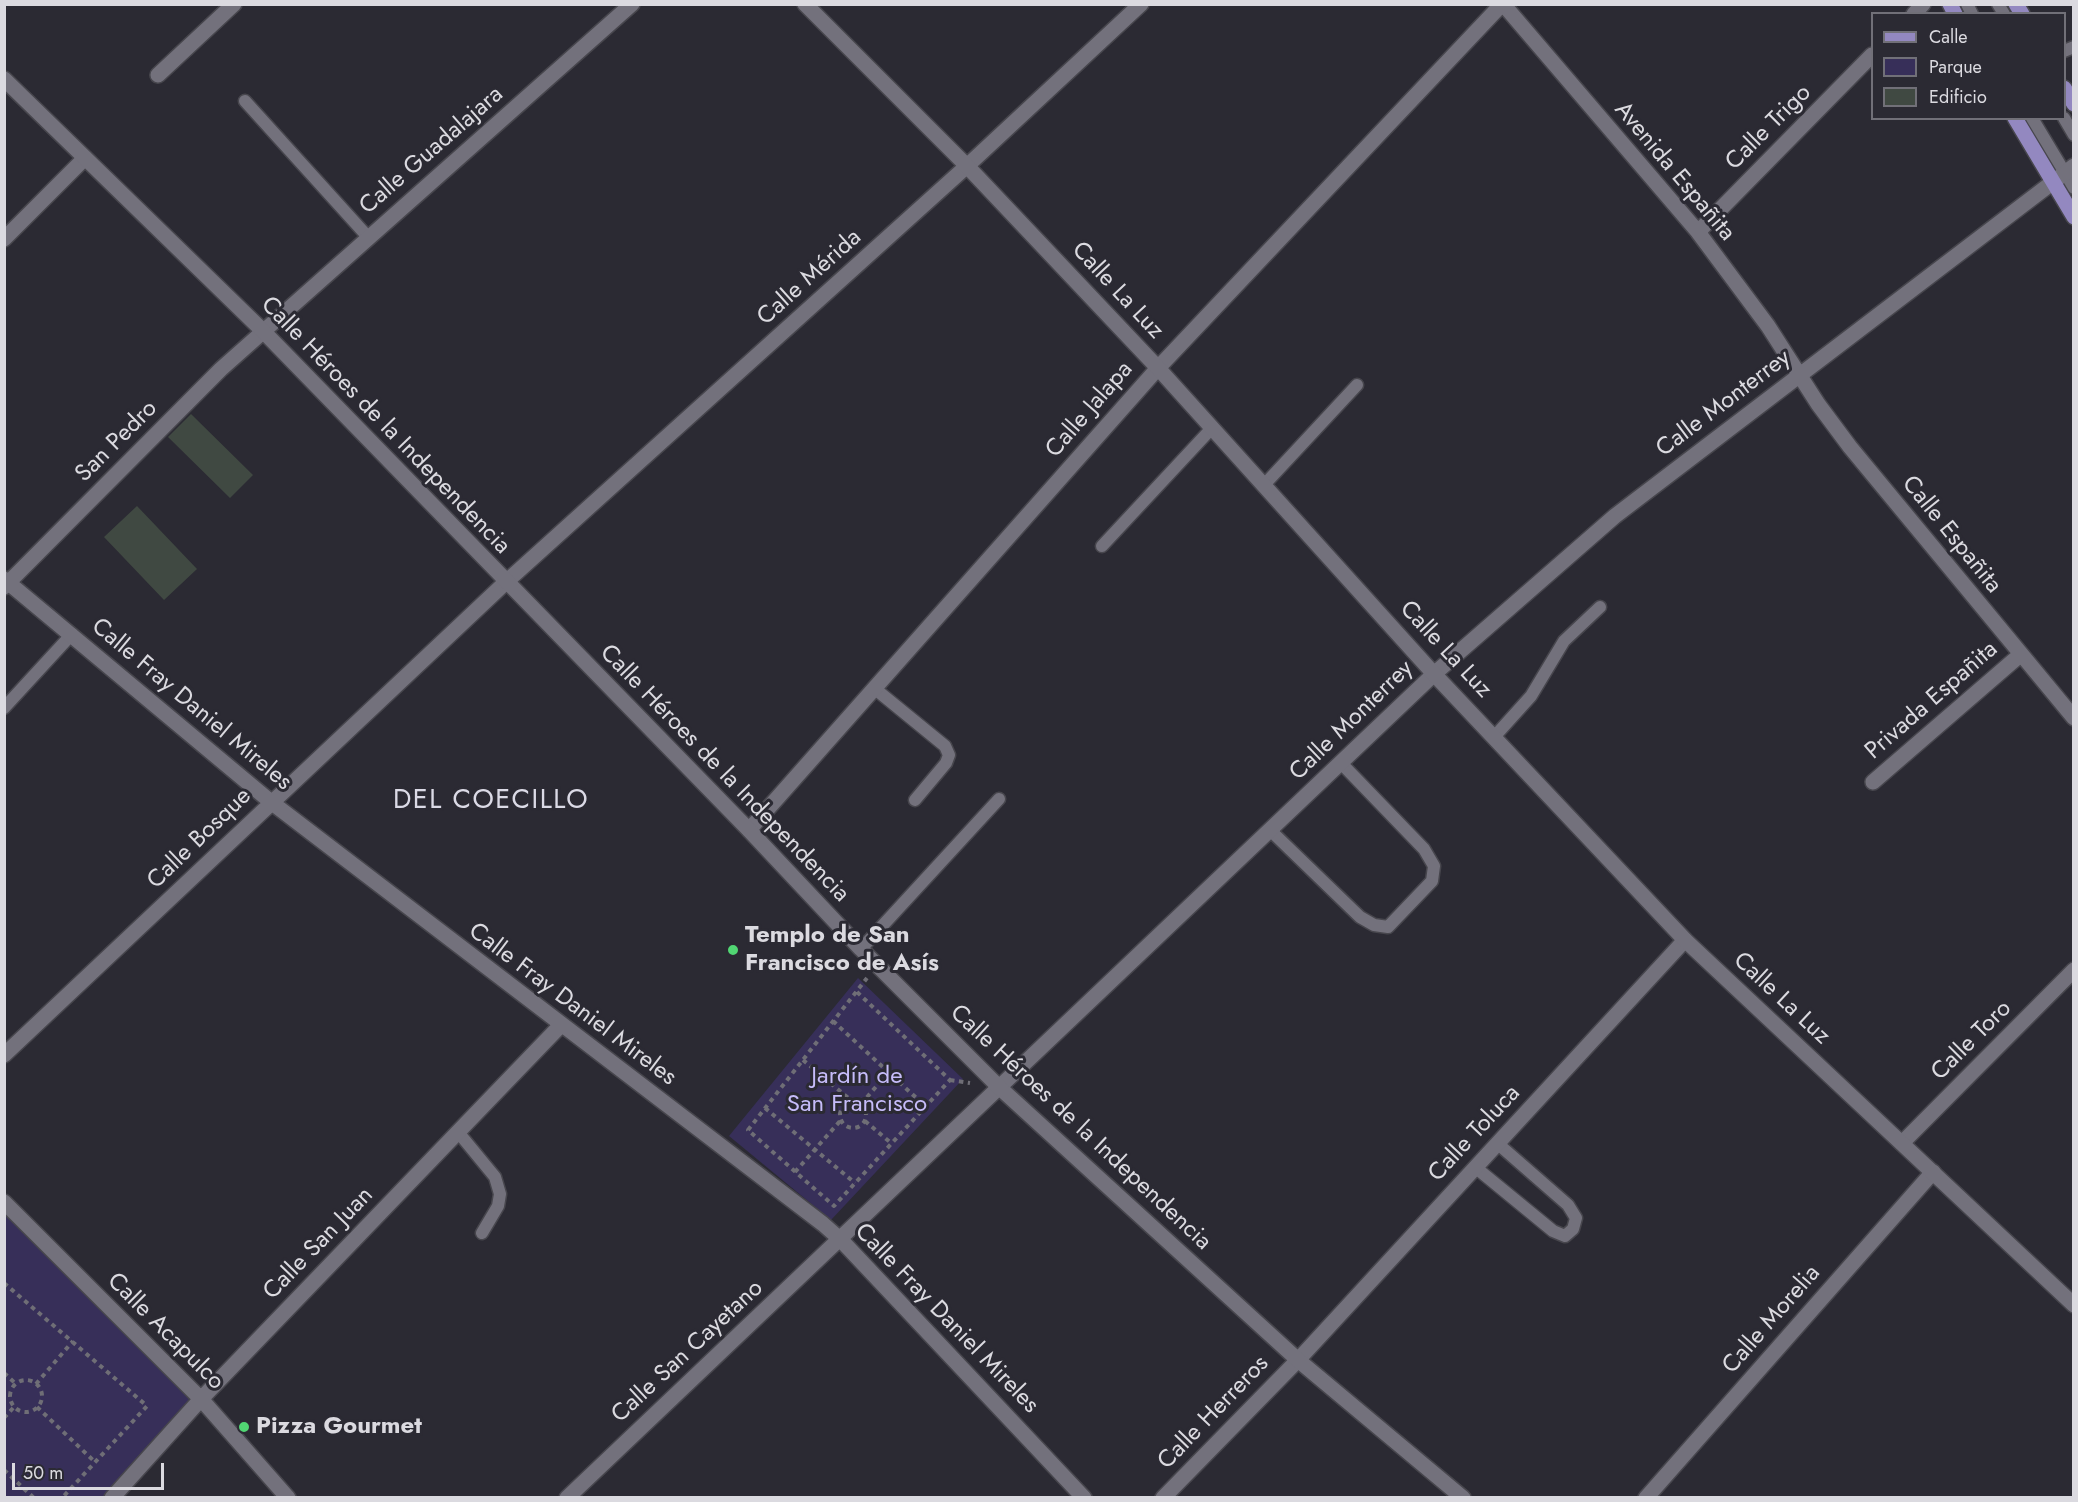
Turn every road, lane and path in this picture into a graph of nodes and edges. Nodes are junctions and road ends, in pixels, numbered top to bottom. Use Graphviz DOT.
graph roads {
  1 [pos="234,4"];
  2 [pos="632,4"];
  3 [pos="805,4"];
  4 [pos="1141,4"];
  5 [pos="1502,4"];
  6 [pos="1871,56"];
  7 [pos="158,75"];
  8 [pos="4,79"];
  9 [pos="245,101"];
  10 [pos="2017,120"];
  11 [pos="2033,120"];
  12 [pos="2065,120"];
  13 [pos="2073,135"];
  14 [pos="86,158"];
  15 [pos="967,166"];
  16 [pos="2069,169"];
  17 [pos="2052,181"];
  18 [pos="2073,188"];
  19 [pos="2073,217"];
  20 [pos="1698,232"];
  21 [pos="368,237"];
  22 [pos="4,239"];
  23 [pos="263,331"];
  24 [pos="1158,368"];
  25 [pos="1799,376"];
  26 [pos="1357,385"];
  27 [pos="1212,428"];
  28 [pos="1264,485"];
  29 [pos="1102,546"];
  30 [pos="506,582"];
  31 [pos="6,583"];
  32 [pos="1600,607"];
  33 [pos="72,634"];
  34 [pos="2020,656"];
  35 [pos="1434,674"];
  36 [pos="874,688"];
  37 [pos="4,708"];
  38 [pos="2073,718"];
  39 [pos="1495,736"];
  40 [pos="1341,763"];
  41 [pos="1874,782"];
  42 [pos="999,799"];
  43 [pos="915,801"];
  44 [pos="271,802"];
  45 [pos="749,830"];
  46 [pos="1270,830"];
  47 [pos="1684,940"];
  48 [pos="861,949"];
  49 [pos="2073,970"];
  50 [pos="833,1021"];
  51 [pos="561,1025"];
  52 [pos="4,1056"];
  53 [pos="803,1060"];
  54 [pos="888,1072"];
  55 [pos="1000,1088"];
  56 [pos="853,1102"];
  57 [pos="861,1104"];
  58 [pos="925,1106"];
  59 [pos="765,1108"];
  60 [pos="841,1120"];
  61 [pos="865,1121"];
  62 [pos="458,1132"];
  63 [pos="891,1143"];
  64 [pos="1497,1143"];
  65 [pos="1902,1143"];
  66 [pos="815,1149"];
  67 [pos="1475,1167"];
  68 [pos="795,1172"];
  69 [pos="1933,1172"];
  70 [pos="855,1183"];
  71 [pos="4,1202"];
  72 [pos="482,1233"];
  73 [pos="841,1240"];
  74 [pos="4,1283"];
  75 [pos="2073,1305"];
  76 [pos="73,1341"];
  77 [pos="1298,1360"];
  78 [pos="4,1373"];
  79 [pos="16,1384"];
  80 [pos="36,1384"];
  81 [pos="201,1399"];
  82 [pos="14,1407"];
  83 [pos="37,1407"];
  84 [pos="4,1418"];
  85 [pos="95,1462"];
  86 [pos="4,1470"];
  87 [pos="34,1497"];
  88 [pos="62,1497"];
  89 [pos="112,1497"];
  90 [pos="288,1497"];
  91 [pos="567,1497"];
  92 [pos="1084,1497"];
  93 [pos="1163,1497"];
  94 [pos="1463,1497"];
  95 [pos="1646,1497"];
  1 -- 7 [label="street"];
  2 -- 21 [label="street, Calle Guadalajara"];
  3 -- 15 [label="street, Calle La Luz"];
  4 -- 15 [label="street, Calle Mérida"];
  5 -- 20 [label="street, Avenida Españita"];
  5 -- 24 [label="street, Calle Jalapa"];
  6 -- 20 [label="street, Calle Trigo"];
  8 -- 14 [label="street, Calle Héroes de la Independencia"];
  9 -- 21 [label="lane"];
  10 -- 17 [label="main road"];
  11 -- 16 [label="lane"];
  12 -- 13 [label="lane"];
  14 -- 22 [label="street"];
  14 -- 23 [label="street, Calle Héroes de la Independencia"];
  15 -- 24 [label="street, Calle La Luz"];
  15 -- 30 [label="street, Calle Mérida"];
  16 -- 17 [label="street, Calle Monterrey"];
  16 -- 18 [label="lane"];
  17 -- 19 [label="main road"];
  17 -- 25 [label="street, Calle Monterrey"];
  20 -- 25 [label="street, Avenida Españita"];
  21 -- 23 [label="street, Calle Guadalajara"];
  23 -- 30 [label="street, Calle Héroes de la Independencia"];
  23 -- 31 [label="street, San Pedro"];
  24 -- 27 [label="street, Calle La Luz"];
  24 -- 36 [label="street, Calle Jalapa"];
  25 -- 34 [label="street, Calle Españita"];
  25 -- 35 [label="street, Calle Monterrey"];
  26 -- 28 [label="lane"];
  27 -- 28 [label="street, Calle La Luz"];
  27 -- 29 [label="lane"];
  28 -- 35 [label="street, Calle La Luz"];
  30 -- 44 [label="street, Calle Bosque"];
  30 -- 45 [label="street, Calle Héroes de la Independencia"];
  31 -- 33 [label="street, Calle Fray Daniel Mireles"];
  32 -- 39 [label="lane"];
  33 -- 37 [label="lane"];
  33 -- 44 [label="street, Calle Fray Daniel Mireles"];
  34 -- 38 [label="street, Calle Españita"];
  34 -- 41 [label="street, Privada Españita"];
  35 -- 39 [label="street, Calle La Luz"];
  35 -- 40 [label="street, Calle Monterrey"];
  36 -- 43 [label="lane"];
  36 -- 45 [label="street, Calle Jalapa"];
  39 -- 47 [label="street, Calle La Luz"];
  40 -- 46 [label="street, Calle Monterrey"];
  40 -- 46 [label="lane"];
  42 -- 48 [label="lane"];
  44 -- 51 [label="street, Calle Fray Daniel Mireles"];
  44 -- 52 [label="street, Calle Bosque"];
  45 -- 48 [label="street, Calle Héroes de la Independencia"];
  46 -- 55 [label="street, Calle Monterrey"];
  47 -- 64 [label="street, Calle Toluca"];
  47 -- 65 [label="street, Calle La Luz"];
  48 -- 55 [label="street, Calle Héroes de la Independencia"];
  49 -- 65 [label="street, Calle Toro"];
  50 -- 53 [label="path"];
  50 -- 54 [label="path"];
  50 -- 58 [label="path"];
  51 -- 62 [label="street, Calle San Juan"];
  51 -- 73 [label="street, Calle Fray Daniel Mireles"];
  53 -- 56 [label="path"];
  53 -- 59 [label="path"];
  54 -- 57 [label="path"];
  54 -- 58 [label="path"];
  55 -- 73 [label="street, Calle Monterrey"];
  55 -- 77 [label="street, Calle Héroes de la Independencia"];
  56 -- 57 [label="path"];
  56 -- 60 [label="path"];
  57 -- 61 [label="path"];
  58 -- 63 [label="path"];
  59 -- 66 [label="path"];
  59 -- 68 [label="path"];
  60 -- 61 [label="path"];
  60 -- 66 [label="path"];
  61 -- 63 [label="path"];
  62 -- 72 [label="lane"];
  62 -- 81 [label="street, Calle San Juan"];
  63 -- 70 [label="path"];
  64 -- 67 [label="street, Calle Toluca"];
  64 -- 67 [label="lane"];
  65 -- 69 [label="street, Calle La Luz"];
  66 -- 68 [label="path"];
  66 -- 70 [label="path"];
  67 -- 77 [label="street, Calle Toluca"];
  68 -- 70 [label="path"];
  69 -- 75 [label="street, Calle La Luz"];
  69 -- 95 [label="street, Calle Morelia"];
  71 -- 81 [label="street, Calle Acapulco"];
  73 -- 91 [label="street, Calle San Cayetano"];
  73 -- 92 [label="street, Calle Fray Daniel Mireles"];
  74 -- 76 [label="path"];
  76 -- 80 [label="path"];
  76 -- 85 [label="path"];
  77 -- 93 [label="street, Calle Herreros"];
  77 -- 94 [label="street, Calle Héroes de la Independencia"];
  78 -- 79 [label="path"];
  79 -- 80 [label="path"];
  79 -- 82 [label="path"];
  80 -- 83 [label="path"];
  81 -- 89 [label="street, Calle San Juan"];
  81 -- 90 [label="street, Calle Acapulco"];
  82 -- 83 [label="path"];
  82 -- 84 [label="path"];
  83 -- 85 [label="path"];
  85 -- 88 [label="path"];
  86 -- 87 [label="path"];
}
